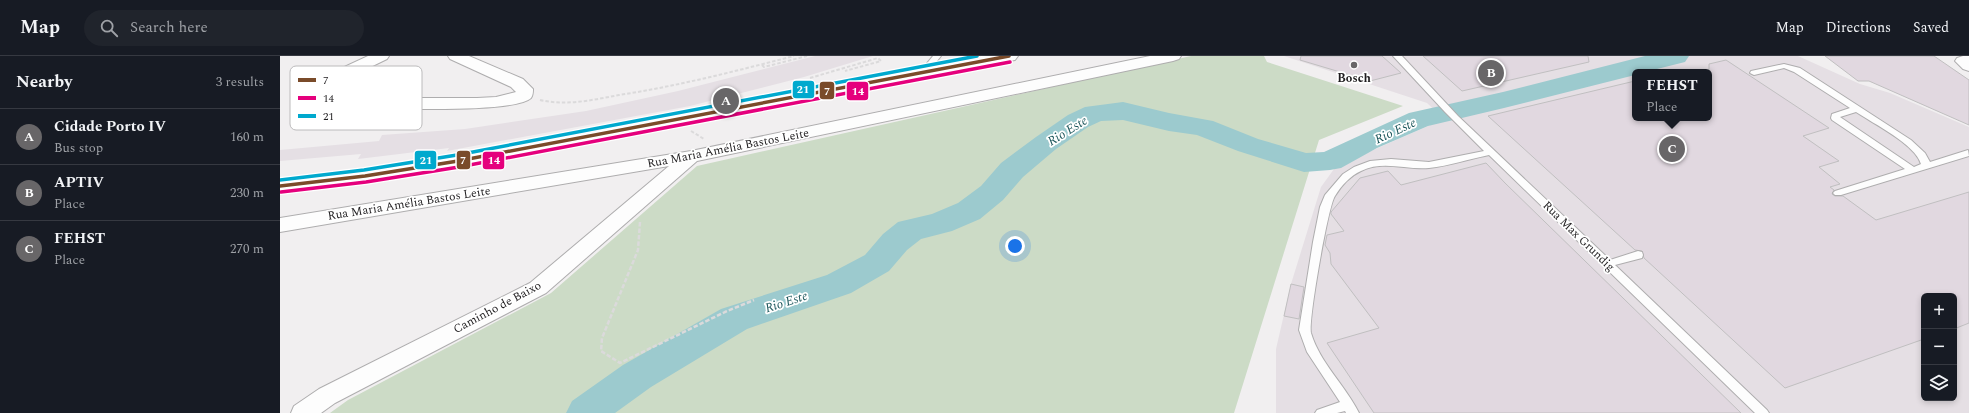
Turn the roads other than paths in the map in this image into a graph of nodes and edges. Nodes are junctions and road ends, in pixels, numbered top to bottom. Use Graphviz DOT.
graph roads {
  1 [pos="381,56"];
  2 [pos="456,56"];
  3 [pos="937,56"];
  4 [pos="1005,56"];
  5 [pos="1173,56"];
  6 [pos="1398,56"];
  7 [pos="1969,61"];
  8 [pos="360,66"];
  9 [pos="1969,66"];
  10 [pos="922,73"];
  11 [pos="1754,73"];
  12 [pos="422,104"];
  13 [pos="1856,109"];
  14 [pos="1491,152"];
  15 [pos="1968,153"];
  16 [pos="691,158"];
  17 [pos="1924,167"];
  18 [pos="1913,170"];
  19 [pos="280,186"];
  20 [pos="1838,193"];
  21 [pos="280,224"];
  22 [pos="1638,255"];
  23 [pos="1608,264"];
  24 [pos="1350,409"];
  25 [pos="303,413"];
  26 [pos="1321,413"];
  27 [pos="1763,413"];
  1 -- 8 [label="street"];
  2 -- 12 [label="street"];
  3 -- 10 [label="lane"];
  4 -- 10 [label="main road"];
  5 -- 16 [label="street, Rua Maria Amélia Bastos Leite"];
  6 -- 14 [label="lane, Rua Max Grundig"];
  7 -- 9 [label="street"];
  10 -- 19 [label="main road"];
  11 -- 13 [label="lane"];
  13 -- 17 [label="lane"];
  13 -- 18 [label="lane"];
  14 -- 23 [label="lane, Rua Max Grundig"];
  14 -- 24 [label="lane"];
  15 -- 17 [label="lane"];
  16 -- 21 [label="street, Rua Maria Amélia Bastos Leite"];
  16 -- 25 [label="street, Caminho de Baixo"];
  17 -- 18 [label="lane"];
  18 -- 20 [label="lane"];
  22 -- 23 [label="lane"];
  23 -- 27 [label="lane, Rua Max Grundig"];
  24 -- 26 [label="lane"];
}
